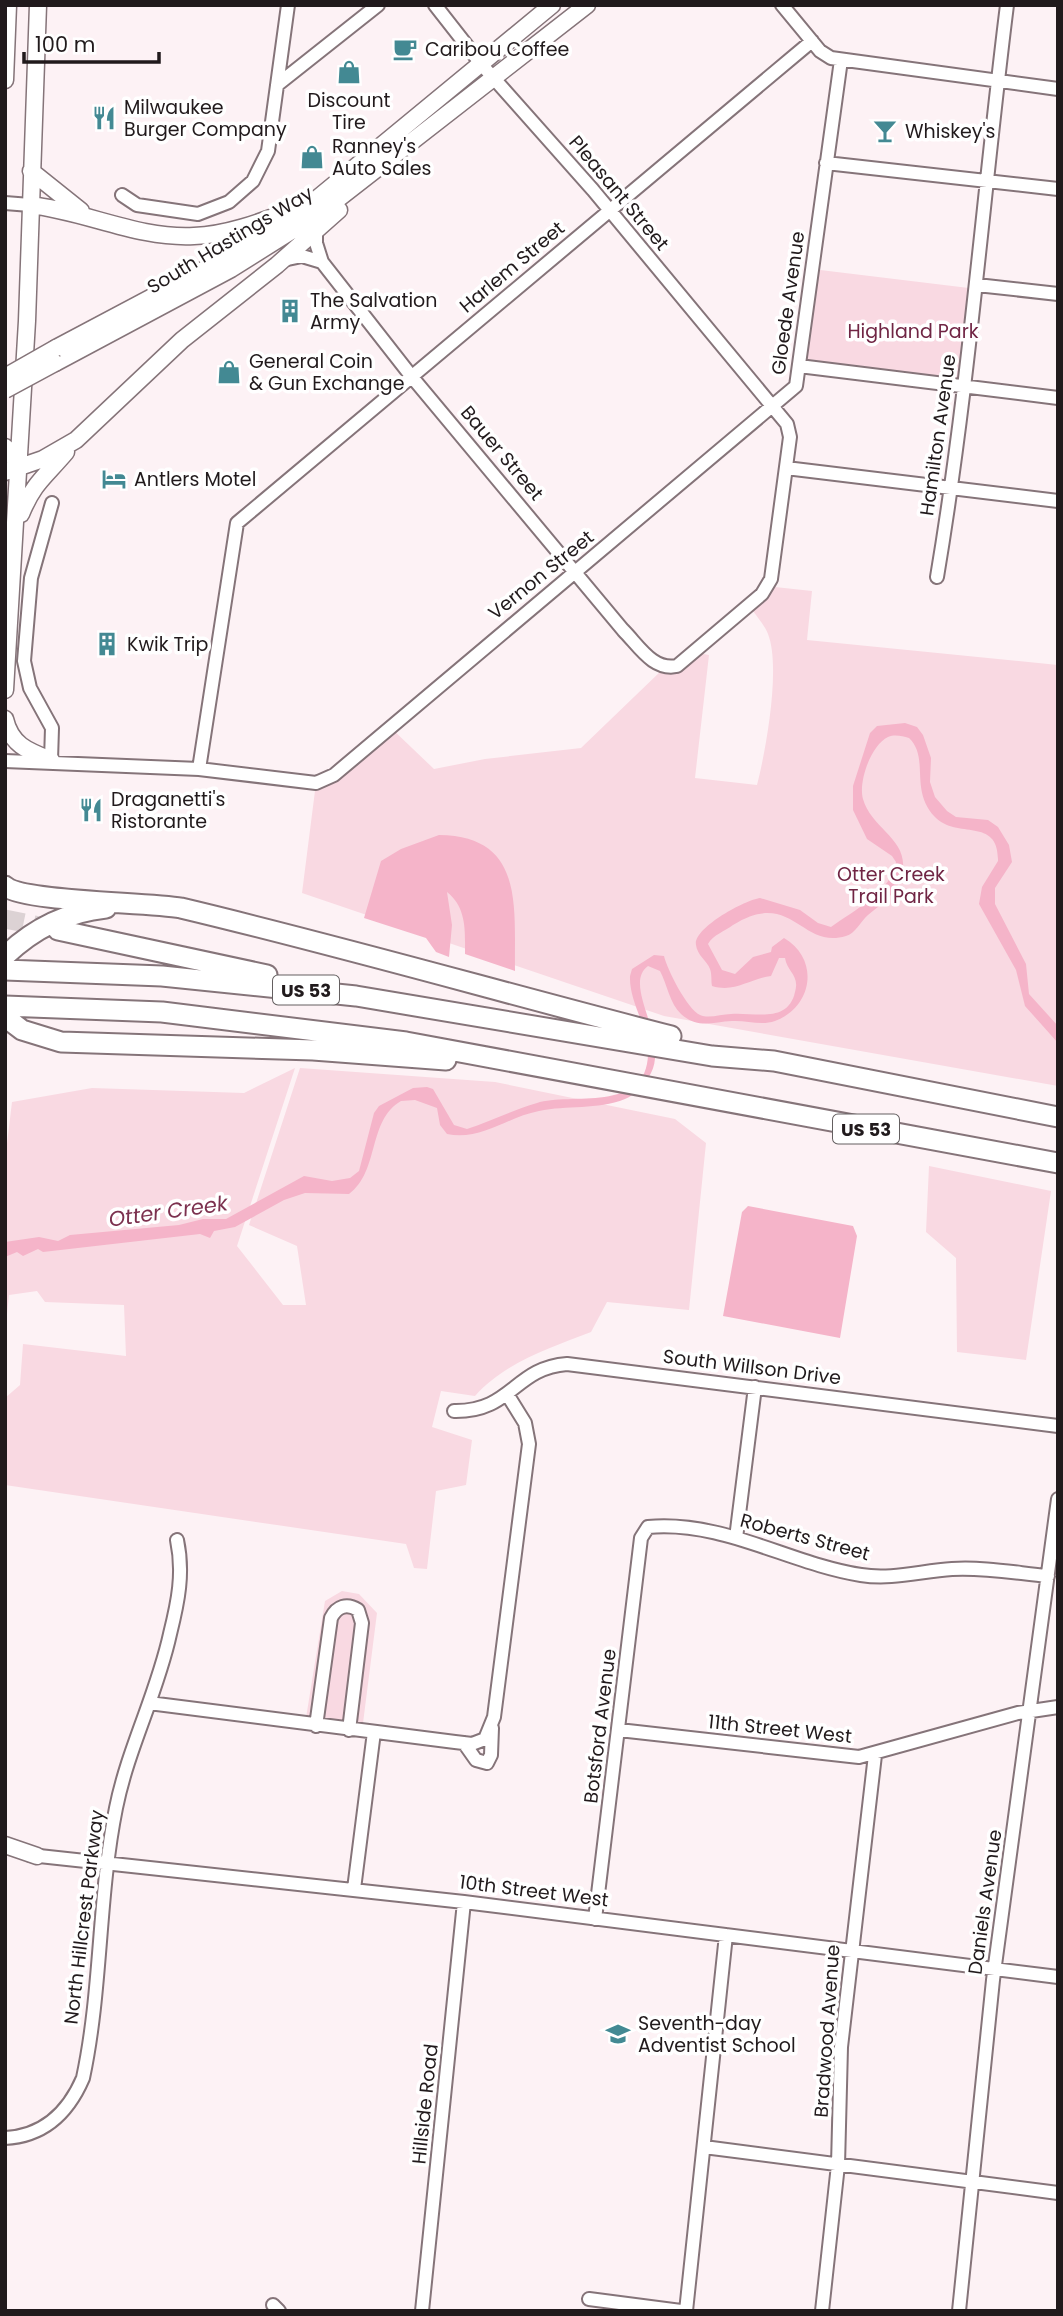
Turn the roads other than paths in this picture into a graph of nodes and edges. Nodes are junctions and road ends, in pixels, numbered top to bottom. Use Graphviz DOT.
graph roads {
  1 [pos="8,5"];
  2 [pos="38,5"];
  3 [pos="288,5"];
  4 [pos="378,5"];
  5 [pos="435,5"];
  6 [pos="552,5"];
  7 [pos="587,5"];
  8 [pos="782,5"];
  9 [pos="1007,5"];
  10 [pos="812,41"];
  11 [pos="841,60"];
  12 [pos="482,65"];
  13 [pos="496,79"];
  14 [pos="5,80"];
  15 [pos="997,82"];
  16 [pos="277,86"];
  17 [pos="1058,89"];
  18 [pos="826,163"];
  19 [pos="31,171"];
  20 [pos="377,171"];
  21 [pos="988,181"];
  22 [pos="1058,189"];
  23 [pos="122,195"];
  24 [pos="313,202"];
  25 [pos="5,203"];
  26 [pos="30,205"];
  27 [pos="610,210"];
  28 [pos="86,215"];
  29 [pos="316,231"];
  30 [pos="282,260"];
  31 [pos="322,262"];
  32 [pos="977,285"];
  33 [pos="1058,294"];
  34 [pos="55,356"];
  35 [pos="799,366"];
  36 [pos="5,377"];
  37 [pos="412,377"];
  38 [pos="965,386"];
  39 [pos="5,390"];
  40 [pos="1058,398"];
  41 [pos="774,406"];
  42 [pos="76,440"];
  43 [pos="5,447"];
  44 [pos="786,468"];
  45 [pos="12,469"];
  46 [pos="952,487"];
  47 [pos="1058,501"];
  48 [pos="52,503"];
  49 [pos="16,530"];
  50 [pos="576,571"];
  51 [pos="937,577"];
  52 [pos="5,690"];
  53 [pos="5,719"];
  54 [pos="51,760"];
  55 [pos="5,761"];
  56 [pos="199,769"];
  57 [pos="5,886"];
  58 [pos="205,914"];
  59 [pos="58,930"];
  60 [pos="9,952"];
  61 [pos="5,970"];
  62 [pos="356,996"];
  63 [pos="11,1021"];
  64 [pos="605,1028"];
  65 [pos="568,1073"];
  66 [pos="1058,1117"];
  67 [pos="1058,1163"];
  68 [pos="755,1387"];
  69 [pos="507,1394"];
  70 [pos="454,1411"];
  71 [pos="1058,1426"];
  72 [pos="1058,1499"];
  73 [pos="641,1538"];
  74 [pos="736,1538"];
  75 [pos="177,1540"];
  76 [pos="1048,1576"];
  77 [pos="149,1703"];
  78 [pos="1058,1707"];
  79 [pos="1030,1710"];
  80 [pos="316,1727"];
  81 [pos="492,1728"];
  82 [pos="349,1730"];
  83 [pos="619,1730"];
  84 [pos="374,1732"];
  85 [pos="464,1743"];
  86 [pos="876,1755"];
  87 [pos="5,1845"];
  88 [pos="5,1853"];
  89 [pos="37,1856"];
  90 [pos="107,1862"];
  91 [pos="354,1889"];
  92 [pos="464,1902"];
  93 [pos="595,1919"];
  94 [pos="726,1935"];
  95 [pos="852,1951"];
  96 [pos="995,1969"];
  97 [pos="1058,1977"];
  98 [pos="5,2138"];
  99 [pos="704,2147"];
  100 [pos="838,2165"];
  101 [pos="973,2182"];
  102 [pos="1058,2193"];
  103 [pos="589,2299"];
  104 [pos="422,2311"];
  105 [pos="681,2311"];
  106 [pos="686,2311"];
  107 [pos="822,2311"];
  108 [pos="959,2311"];
  1 -- 14 [label="main road"];
  2 -- 19 [label="main road"];
  3 -- 16 [label="street"];
  4 -- 16 [label="street"];
  5 -- 12 [label="street, Pleasant Street"];
  6 -- 12 [label="main road"];
  7 -- 13 [label="main road, South Hastings Way"];
  8 -- 10 [label="street"];
  9 -- 15 [label="street, Hamilton Avenue"];
  10 -- 11 [label="street"];
  10 -- 27 [label="street, Harlem Street"];
  11 -- 15 [label="street"];
  11 -- 18 [label="street, Gloede Avenue"];
  12 -- 13 [label="street, Pleasant Street"];
  12 -- 24 [label="main road"];
  13 -- 20 [label="main road, South Hastings Way"];
  13 -- 27 [label="street, Pleasant Street"];
  15 -- 17 [label="street"];
  15 -- 21 [label="street, Hamilton Avenue"];
  16 -- 23 [label="street"];
  18 -- 21 [label="street"];
  18 -- 35 [label="street, Gloede Avenue"];
  19 -- 26 [label="main road"];
  19 -- 28 [label="main road"];
  20 -- 29 [label="main road"];
  20 -- 34 [label="main road, South Hastings Way"];
  21 -- 22 [label="street"];
  21 -- 32 [label="street, Hamilton Avenue"];
  24 -- 28 [label="main road"];
  24 -- 34 [label="main road, South Hastings Way"];
  25 -- 26 [label="street"];
  26 -- 28 [label="main road"];
  26 -- 45 [label="main road"];
  27 -- 37 [label="street, Harlem Street"];
  27 -- 41 [label="street, Pleasant Street"];
  29 -- 30 [label="main road"];
  29 -- 31 [label="street, Bauer Street"];
  30 -- 31 [label="street"];
  30 -- 42 [label="main road"];
  31 -- 37 [label="street, Bauer Street"];
  32 -- 33 [label="street"];
  32 -- 38 [label="street, Hamilton Avenue"];
  34 -- 36 [label="main road, South Hastings Way, bridge"];
  34 -- 39 [label="main road, South Hastings Way, bridge"];
  35 -- 38 [label="street"];
  35 -- 41 [label="street, Gloede Avenue"];
  37 -- 50 [label="street, Bauer Street"];
  37 -- 56 [label="street, Harlem Street"];
  38 -- 40 [label="street"];
  38 -- 46 [label="street, Hamilton Avenue"];
  41 -- 44 [label="street"];
  41 -- 50 [label="street, Vernon Street"];
  42 -- 45 [label="main road"];
  42 -- 49 [label="main road"];
  43 -- 45 [label="main road"];
  44 -- 46 [label="street"];
  44 -- 50 [label="street, Bauer Street"];
  45 -- 49 [label="main road"];
  46 -- 47 [label="street"];
  46 -- 51 [label="street, Hamilton Avenue"];
  48 -- 54 [label="street"];
  49 -- 52 [label="main road"];
  50 -- 56 [label="street, Vernon Street"];
  53 -- 54 [label="main road"];
  54 -- 55 [label="street"];
  54 -- 56 [label="street"];
  57 -- 58 [label="highway"];
  58 -- 60 [label="highway"];
  58 -- 64 [label="highway"];
  59 -- 62 [label="highway"];
  61 -- 62 [label="highway, US 53"];
  62 -- 64 [label="highway, US 53"];
  63 -- 65 [label="highway"];
  63 -- 65 [label="highway, US 53"];
  64 -- 66 [label="highway, US 53"];
  65 -- 67 [label="highway, US 53"];
  68 -- 69 [label="street, South Willson Drive"];
  68 -- 71 [label="street, South Willson Drive"];
  68 -- 74 [label="street"];
  69 -- 70 [label="street, South Willson Drive"];
  69 -- 81 [label="street"];
  72 -- 76 [label="street, Daniels Avenue"];
  73 -- 74 [label="street, Roberts Street"];
  73 -- 83 [label="street, Botsford Avenue"];
  74 -- 76 [label="street, Roberts Street"];
  75 -- 77 [label="street, North Hillcrest Parkway"];
  76 -- 79 [label="street, Daniels Avenue"];
  77 -- 80 [label="street"];
  77 -- 90 [label="street, North Hillcrest Parkway"];
  78 -- 79 [label="street, 11th Street West"];
  79 -- 86 [label="street, 11th Street West"];
  79 -- 96 [label="street, Daniels Avenue"];
  80 -- 82 [label="street"];
  80 -- 82 [label="street"];
  81 -- 85 [label="street"];
  81 -- 85 [label="street"];
  82 -- 84 [label="street"];
  83 -- 86 [label="street, 11th Street West"];
  83 -- 93 [label="street, Botsford Avenue"];
  84 -- 85 [label="street"];
  84 -- 91 [label="street"];
  86 -- 95 [label="street, Bradwood Avenue"];
  87 -- 89 [label="main road"];
  88 -- 89 [label="street, 10th Street West"];
  89 -- 90 [label="street, 10th Street West"];
  90 -- 91 [label="street, 10th Street West"];
  90 -- 98 [label="street, North Hillcrest Parkway"];
  91 -- 92 [label="street, 10th Street West"];
  92 -- 93 [label="street, 10th Street West"];
  92 -- 104 [label="street, Hillside Road"];
  93 -- 94 [label="street, 10th Street West"];
  94 -- 95 [label="street, 10th Street West"];
  94 -- 99 [label="street"];
  95 -- 96 [label="street, 10th Street West"];
  95 -- 100 [label="street, Bradwood Avenue"];
  96 -- 97 [label="street, 10th Street West"];
  96 -- 101 [label="street, Daniels Avenue"];
  99 -- 100 [label="street"];
  99 -- 106 [label="street"];
  100 -- 101 [label="street"];
  100 -- 107 [label="street, Bradwood Avenue"];
  101 -- 102 [label="street"];
  101 -- 108 [label="street, Daniels Avenue"];
  103 -- 105 [label="street"];
}
